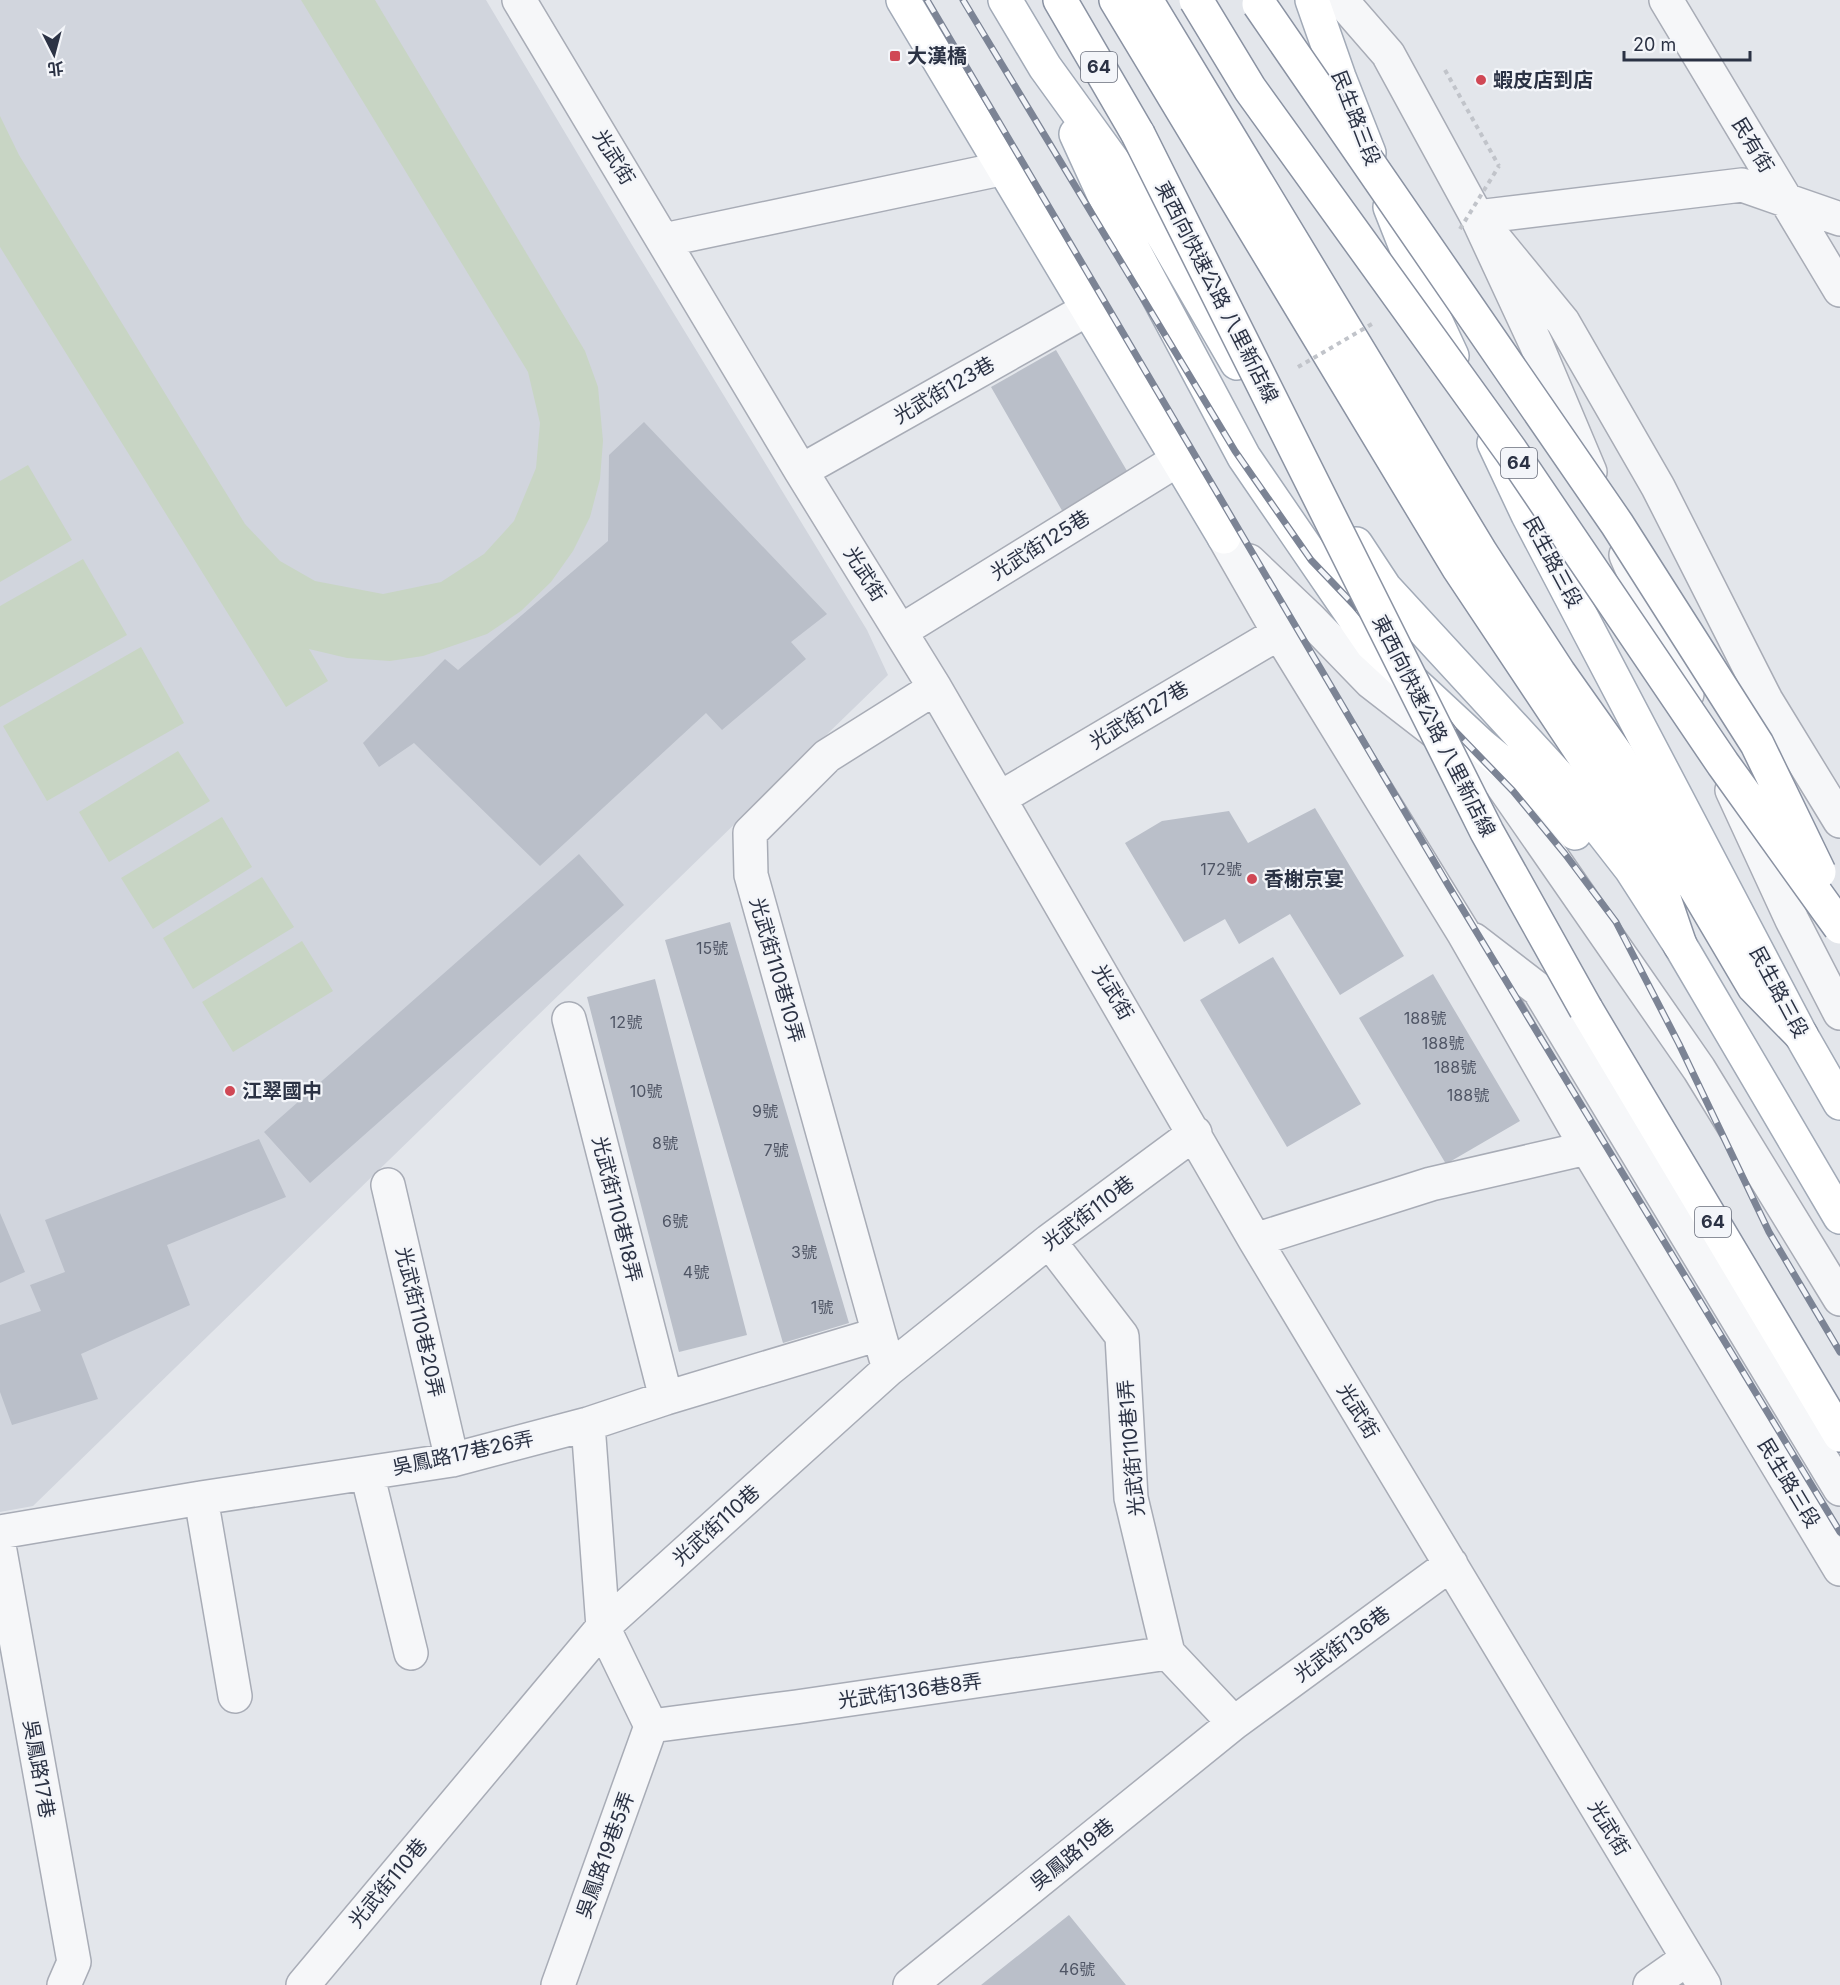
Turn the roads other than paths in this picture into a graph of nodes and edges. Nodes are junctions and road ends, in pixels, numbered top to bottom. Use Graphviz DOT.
graph roads {
  1 [pos="519,0"];
  2 [pos="903,0"];
  3 [pos="1005,0"];
  4 [pos="1060,0"];
  5 [pos="1116,0"];
  6 [pos="1146,0"];
  7 [pos="1196,0"];
  8 [pos="1256,0"];
  9 [pos="1312,0"];
  10 [pos="1341,0"];
  11 [pos="1666,0"];
  12 [pos="1045,67"];
  13 [pos="1196,107"];
  14 [pos="1005,168"];
  15 [pos="1785,200"];
  16 [pos="1478,217"];
  17 [pos="1840,219"];
  18 [pos="664,240"];
  19 [pos="1840,290"];
  20 [pos="1088,309"];
  21 [pos="1179,459"];
  22 [pos="801,471"];
  23 [pos="1224,537"];
  24 [pos="901,631"];
  25 [pos="1279,633"];
  26 [pos="935,688"];
  27 [pos="1000,798"];
  28 [pos="1840,821"];
  29 [pos="1840,914"];
  30 [pos="1840,927"];
  31 [pos="1463,932"];
  32 [pos="1680,945"];
  33 [pos="1840,1013"];
  34 [pos="569,1019"];
  35 [pos="1801,1035"];
  36 [pos="1840,1103"];
  37 [pos="1195,1133"];
  38 [pos="1587,1148"];
  39 [pos="388,1185"];
  40 [pos="1840,1216"];
  41 [pos="1256,1240"];
  42 [pos="1049,1241"];
  43 [pos="1840,1299"];
  44 [pos="879,1334"];
  45 [pos="889,1369"];
  46 [pos="666,1398"];
  47 [pos="588,1424"];
  48 [pos="1840,1436"];
  49 [pos="452,1460"];
  50 [pos="367,1473"];
  51 [pos="1840,1489"];
  52 [pos="201,1498"];
  53 [pos="0,1532"];
  54 [pos="0,1551"];
  55 [pos="1450,1564"];
  56 [pos="1840,1569"];
  57 [pos="603,1627"];
  58 [pos="411,1653"];
  59 [pos="1168,1653"];
  60 [pos="235,1696"];
  61 [pos="1234,1723"];
  62 [pos="651,1726"];
  63 [pos="1696,1972"];
  64 [pos="64,1985"];
  65 [pos="303,1985"];
  66 [pos="558,1985"];
  67 [pos="910,1985"];
  68 [pos="1650,1985"];
  1 -- 18 [label="street, 光武街"];
  2 -- 14 [label="main road, 民生路三段"];
  3 -- 12 [label="main road"];
  4 -- 48 [label="main road, 東西向快速公路 八里新店線 / 64, bridge"];
  5 -- 13 [label="main road"];
  6 -- 13 [label="main road"];
  7 -- 30 [label="main road, 64, bridge"];
  8 -- 29 [label="main road, bridge"];
  9 -- 35 [label="main road, 民生路三段"];
  10 -- 16 [label="street"];
  11 -- 15 [label="street, 民有街"];
  12 -- 32 [label="main road"];
  12 -- 32 [label="main road"];
  13 -- 32 [label="main road"];
  13 -- 35 [label="main road"];
  14 -- 18 [label="street"];
  14 -- 20 [label="main road, 民生路三段"];
  15 -- 16 [label="street"];
  15 -- 17 [label="street"];
  15 -- 19 [label="street, 民有街"];
  16 -- 28 [label="street"];
  16 -- 33 [label="street"];
  18 -- 22 [label="street, 光武街"];
  20 -- 21 [label="main road, 民生路三段"];
  20 -- 22 [label="street, 光武街123巷"];
  21 -- 23 [label="main road, 民生路三段"];
  21 -- 24 [label="street, 光武街125巷"];
  22 -- 24 [label="street, 光武街"];
  23 -- 25 [label="street, 民生路三段"];
  23 -- 43 [label="street"];
  24 -- 26 [label="street, 光武街"];
  25 -- 27 [label="street, 光武街127巷"];
  25 -- 31 [label="street, 民生路三段"];
  26 -- 27 [label="street, 光武街"];
  26 -- 44 [label="street, 光武街110巷10弄"];
  27 -- 37 [label="street, 光武街"];
  31 -- 38 [label="street, 民生路三段"];
  31 -- 51 [label="street, 民生路三段"];
  32 -- 40 [label="main road"];
  34 -- 46 [label="street, 光武街110巷18弄"];
  35 -- 36 [label="main road, 民生路三段"];
  37 -- 41 [label="street, 光武街"];
  37 -- 42 [label="street, 光武街110巷"];
  38 -- 41 [label="street"];
  38 -- 56 [label="street, 民生路三段"];
  39 -- 49 [label="street, 光武街110巷20弄"];
  41 -- 55 [label="street, 光武街"];
  42 -- 45 [label="street, 光武街110巷"];
  42 -- 59 [label="street, 光武街110巷1弄"];
  44 -- 45 [label="street"];
  44 -- 46 [label="street, 吳鳳路17巷26弄"];
  45 -- 57 [label="street, 光武街110巷"];
  46 -- 47 [label="street, 吳鳳路17巷26弄"];
  47 -- 49 [label="street, 吳鳳路17巷26弄"];
  47 -- 57 [label="street"];
  49 -- 50 [label="street, 吳鳳路17巷26弄"];
  50 -- 52 [label="street, 吳鳳路17巷26弄"];
  50 -- 58 [label="street"];
  52 -- 53 [label="street, 吳鳳路17巷26弄"];
  52 -- 60 [label="street"];
  54 -- 64 [label="street, 吳鳳路17巷"];
  55 -- 61 [label="street, 光武街136巷"];
  55 -- 63 [label="street, 光武街"];
  57 -- 62 [label="street"];
  57 -- 65 [label="street, 光武街110巷"];
  59 -- 61 [label="street, 光武街110巷1弄"];
  59 -- 62 [label="street, 光武街136巷8弄"];
  61 -- 67 [label="street, 吳鳳路19巷"];
  62 -- 66 [label="street, 吳鳳路19巷5弄"];
  63 -- 68 [label="street"];
}
